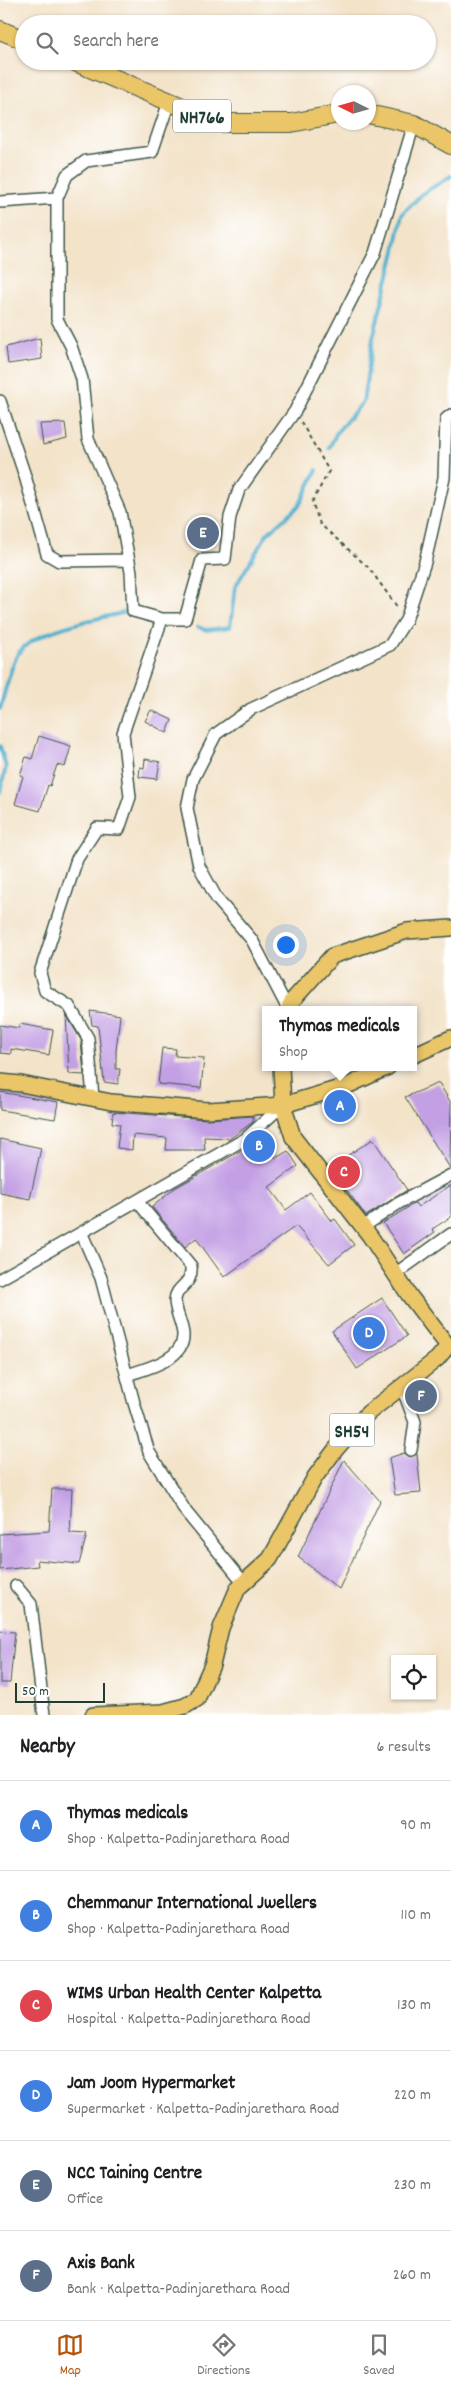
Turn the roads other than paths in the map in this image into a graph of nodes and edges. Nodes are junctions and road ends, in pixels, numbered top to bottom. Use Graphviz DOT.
graph roads {
  1 [pos="0,30"];
  2 [pos="15,36"];
  3 [pos="94,70"];
  4 [pos="169,102"];
  5 [pos="331,115"];
  6 [pos="376,116"];
  7 [pos="414,124"];
  8 [pos="451,145"];
  9 [pos="57,198"];
  10 [pos="0,202"];
  11 [pos="0,401"];
  12 [pos="451,415"];
  13 [pos="128,560"];
  14 [pos="162,619"];
  15 [pos="451,928"];
  16 [pos="286,1006"];
  17 [pos="290,1006"];
  18 [pos="451,1038"];
  19 [pos="417,1055"];
  20 [pos="281,1071"];
  21 [pos="379,1071"];
  22 [pos="0,1082"];
  23 [pos="93,1098"];
  24 [pos="283,1105"];
  25 [pos="451,1175"];
  26 [pos="137,1201"];
  27 [pos="363,1227"];
  28 [pos="82,1234"];
  29 [pos="451,1234"];
  30 [pos="395,1274"];
  31 [pos="0,1280"];
  32 [pos="450,1348"];
  33 [pos="127,1375"];
  34 [pos="402,1386"];
  35 [pos="411,1450"];
  36 [pos="244,1583"];
  37 [pos="16,1586"];
  38 [pos="44,1715"];
  39 [pos="93,1715"];
  1 -- 2 [label="highway"];
  3 -- 4 [label="highway, NH766"];
  4 -- 5 [label="highway, NH766"];
  4 -- 9 [label="street"];
  6 -- 7 [label="highway"];
  7 -- 8 [label="highway"];
  7 -- 14 [label="street"];
  9 -- 10 [label="street"];
  9 -- 13 [label="street"];
  11 -- 13 [label="street"];
  12 -- 16 [label="street"];
  13 -- 14 [label="street"];
  14 -- 23 [label="street"];
  15 -- 17 [label="main road"];
  18 -- 19 [label="main road"];
  20 -- 24 [label="main road"];
  21 -- 24 [label="main road"];
  22 -- 23 [label="main road"];
  23 -- 24 [label="main road"];
  24 -- 26 [label="street"];
  24 -- 27 [label="main road, SH54"];
  25 -- 27 [label="street"];
  26 -- 28 [label="street"];
  26 -- 33 [label="street"];
  27 -- 30 [label="main road, SH54"];
  28 -- 31 [label="street"];
  28 -- 33 [label="street"];
  29 -- 30 [label="street"];
  30 -- 32 [label="main road, SH54"];
  32 -- 34 [label="main road, SH54"];
  33 -- 36 [label="street"];
  34 -- 35 [label="street"];
  34 -- 36 [label="main road, SH54"];
  36 -- 39 [label="main road, SH54"];
  37 -- 38 [label="street"];
}
